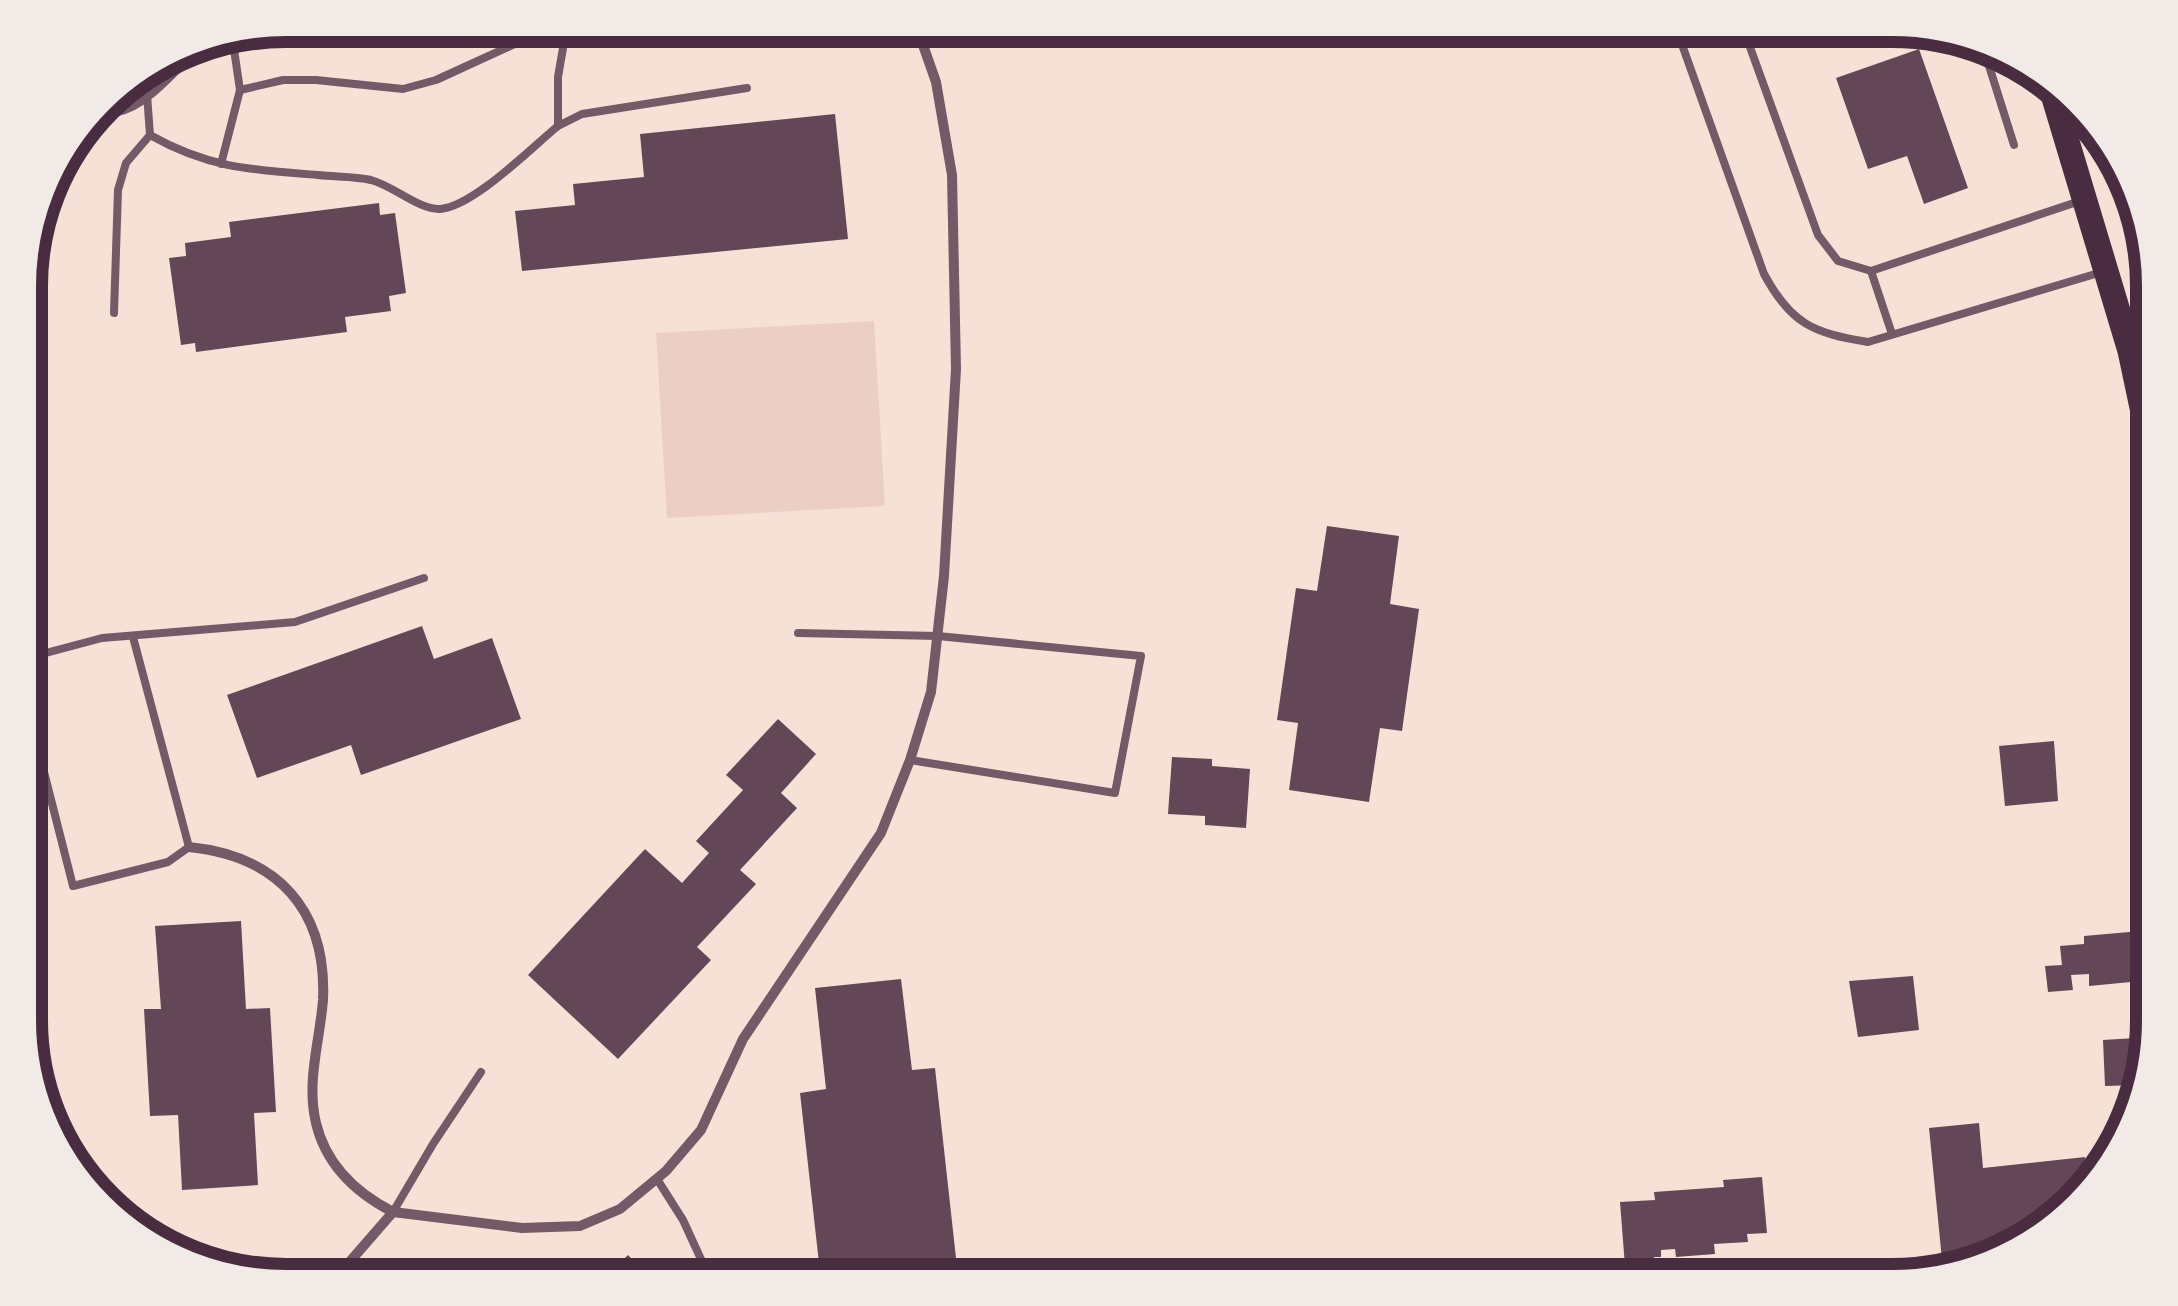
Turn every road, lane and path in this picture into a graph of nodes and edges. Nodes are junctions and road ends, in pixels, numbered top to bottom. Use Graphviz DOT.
graph roads {
  1 [pos="519,42"];
  2 [pos="564,42"];
  3 [pos="922,42"];
  4 [pos="1681,42"];
  5 [pos="1748,42"];
  6 [pos="234,49"];
  7 [pos="1988,62"];
  8 [pos="173,71"];
  9 [pos="747,88"];
  10 [pos="240,90"];
  11 [pos="147,95"];
  12 [pos="2057,108"];
  13 [pos="117,112"];
  14 [pos="558,126"];
  15 [pos="150,135"];
  16 [pos="2014,145"];
  17 [pos="220,164"];
  18 [pos="2086,199"];
  19 [pos="1871,271"];
  20 [pos="2106,271"];
  21 [pos="114,312"];
  22 [pos="2135,332"];
  23 [pos="1892,334"];
  24 [pos="424,578"];
  25 [pos="798,633"];
  26 [pos="133,636"];
  27 [pos="938,636"];
  28 [pos="42,654"];
  29 [pos="910,760"];
  30 [pos="42,763"];
  31 [pos="188,847"];
  32 [pos="481,1072"];
  33 [pos="658,1179"];
  34 [pos="393,1212"];
  35 [pos="348,1264"];
  36 [pos="703,1264"];
  1 -- 10 [label="lane"];
  2 -- 14 [label="lane"];
  3 -- 27 [label="street"];
  4 -- 23 [label="lane"];
  5 -- 19 [label="lane"];
  6 -- 10 [label="lane"];
  7 -- 16 [label="lane"];
  8 -- 11 [label="street"];
  9 -- 14 [label="lane"];
  10 -- 17 [label="lane"];
  11 -- 13 [label="street"];
  11 -- 15 [label="lane"];
  12 -- 18 [label="main road"];
  14 -- 17 [label="lane"];
  15 -- 17 [label="lane"];
  15 -- 21 [label="lane"];
  18 -- 19 [label="lane"];
  18 -- 20 [label="main road"];
  19 -- 23 [label="lane"];
  20 -- 22 [label="main road"];
  20 -- 23 [label="lane"];
  24 -- 26 [label="lane"];
  25 -- 27 [label="lane"];
  26 -- 28 [label="lane"];
  26 -- 31 [label="lane"];
  27 -- 29 [label="street"];
  27 -- 29 [label="lane"];
  29 -- 33 [label="street"];
  30 -- 31 [label="lane"];
  31 -- 34 [label="street"];
  32 -- 34 [label="lane"];
  33 -- 34 [label="street"];
  33 -- 36 [label="lane"];
  34 -- 35 [label="street"];
}
